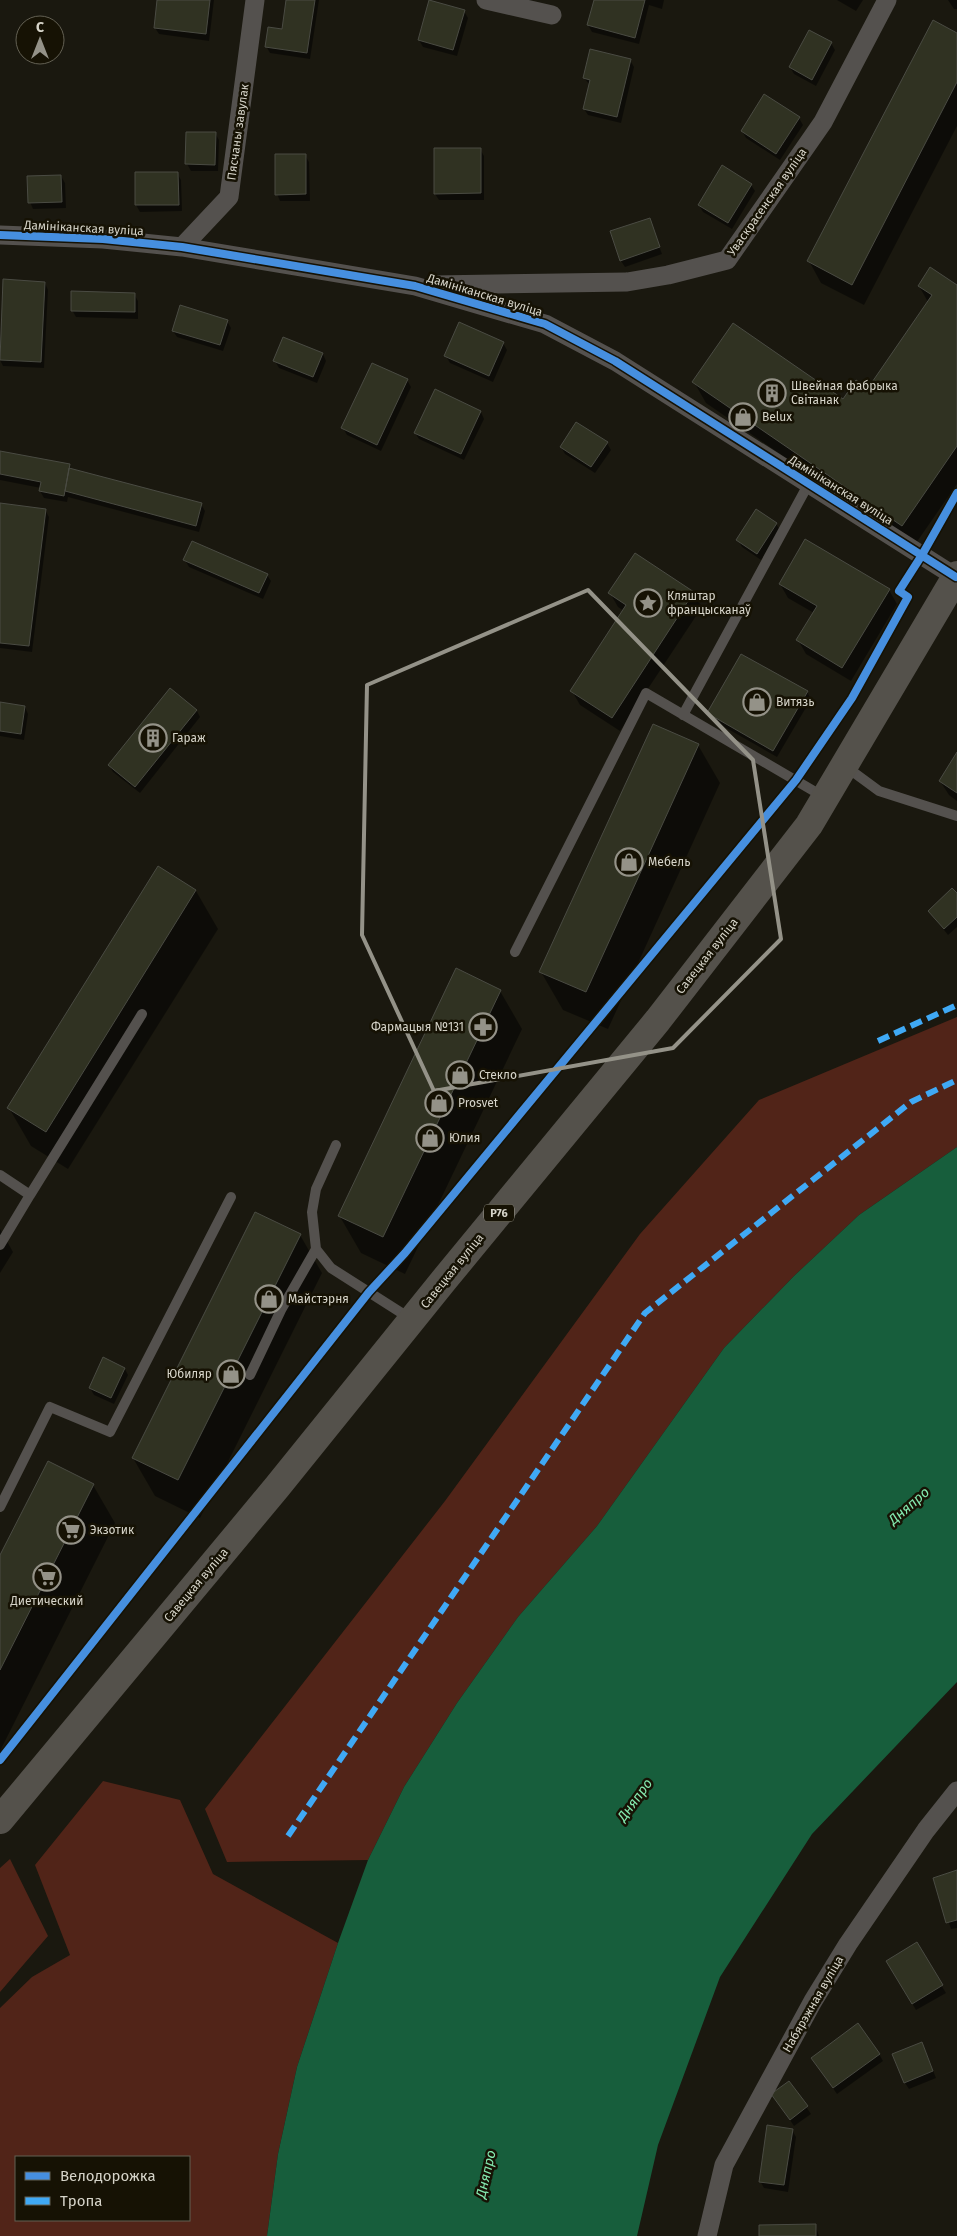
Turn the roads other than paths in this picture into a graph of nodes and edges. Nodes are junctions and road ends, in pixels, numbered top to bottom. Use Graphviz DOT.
graph roads {
  1 [pos="255,0"];
  2 [pos="486,0"];
  3 [pos="887,0"];
  4 [pos="552,15"];
  5 [pos="0,235"];
  6 [pos="182,247"];
  7 [pos="414,286"];
  8 [pos="809,483"];
  9 [pos="957,576"];
  10 [pos="683,715"];
  11 [pos="844,765"];
  12 [pos="825,798"];
  13 [pos="957,816"];
  14 [pos="515,952"];
  15 [pos="142,1014"];
  16 [pos="336,1146"];
  17 [pos="0,1175"];
  18 [pos="30,1194"];
  19 [pos="231,1197"];
  20 [pos="0,1245"];
  21 [pos="316,1250"];
  22 [pos="412,1319"];
  23 [pos="250,1375"];
  24 [pos="0,1507"];
  25 [pos="957,1791"];
  26 [pos="0,1820"];
  27 [pos="707,2236"];
  1 -- 6 [label="street, Пясчаны завулак"];
  2 -- 4 [label="street"];
  3 -- 7 [label="street, Уваскрасенская вуліца"];
  5 -- 6 [label="street, Дамініканская вуліца"];
  6 -- 7 [label="street, Дамініканская вуліца"];
  7 -- 8 [label="street, Дамініканская вуліца"];
  8 -- 9 [label="street, Дамініканская вуліца"];
  8 -- 10 [label="lane"];
  9 -- 11 [label="main road, Савецкая вуліца / Р76"];
  10 -- 12 [label="lane"];
  10 -- 14 [label="lane"];
  11 -- 12 [label="main road, Савецкая вуліца / Р76"];
  11 -- 13 [label="lane"];
  12 -- 22 [label="main road, Савецкая вуліца / Р76"];
  15 -- 18 [label="lane"];
  16 -- 21 [label="lane"];
  17 -- 18 [label="lane"];
  18 -- 20 [label="lane"];
  19 -- 24 [label="lane"];
  21 -- 22 [label="lane"];
  21 -- 23 [label="lane"];
  22 -- 26 [label="main road, Савецкая вуліца / Р76"];
  25 -- 27 [label="street, Набярэжная вуліца"];
}
